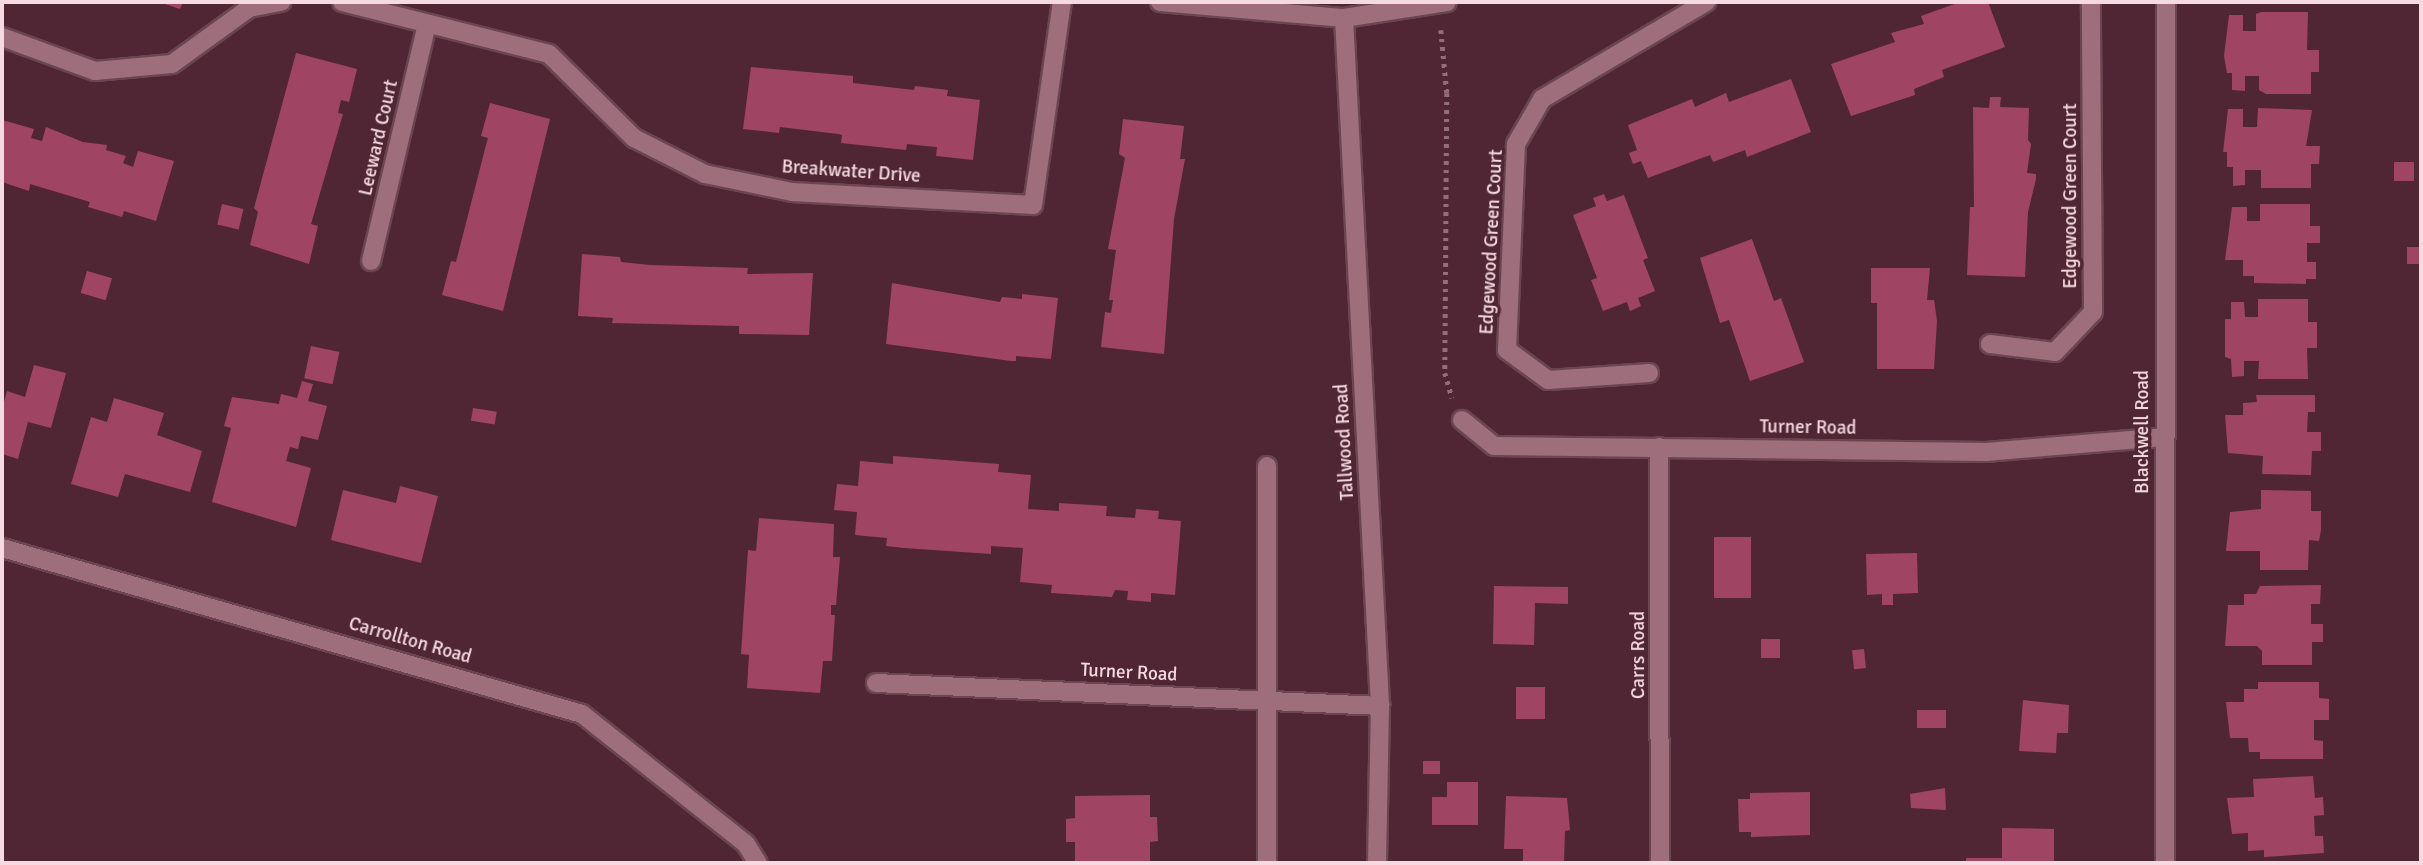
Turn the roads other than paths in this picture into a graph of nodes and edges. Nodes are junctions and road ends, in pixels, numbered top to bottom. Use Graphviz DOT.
graph roads {
  1 [pos="281,2"];
  2 [pos="342,2"];
  3 [pos="1062,2"];
  4 [pos="1160,2"];
  5 [pos="1447,2"];
  6 [pos="1706,2"];
  7 [pos="2091,2"];
  8 [pos="2165,2"];
  9 [pos="1344,18"];
  10 [pos="427,24"];
  11 [pos="2,37"];
  12 [pos="371,261"];
  13 [pos="1990,344"];
  14 [pos="1649,373"];
  15 [pos="1458,413"];
  16 [pos="2163,437"];
  17 [pos="1659,447"];
  18 [pos="1267,466"];
  19 [pos="2,548"];
  20 [pos="876,683"];
  21 [pos="1264,701"];
  22 [pos="1380,706"];
  23 [pos="758,863"];
  24 [pos="1267,863"];
  25 [pos="1377,863"];
  26 [pos="1660,863"];
  27 [pos="2165,863"];
  1 -- 11 [label="street"];
  2 -- 10 [label="street, Breakwater Drive"];
  3 -- 10 [label="street, Breakwater Drive"];
  4 -- 9 [label="street"];
  5 -- 9 [label="street"];
  6 -- 14 [label="street, Edgewood Green Court"];
  7 -- 13 [label="street, Edgewood Green Court"];
  8 -- 16 [label="street, Blackwell Road"];
  9 -- 22 [label="street, Tallwood Road"];
  10 -- 12 [label="street, Leeward Court"];
  15 -- 17 [label="street, Turner Road"];
  16 -- 17 [label="street, Turner Road"];
  16 -- 27 [label="street, Blackwell Road"];
  17 -- 26 [label="street, Carrs Road"];
  18 -- 21 [label="street"];
  19 -- 23 [label="street, Carrollton Road"];
  20 -- 21 [label="street, Turner Road"];
  21 -- 22 [label="street, Turner Road"];
  21 -- 24 [label="street"];
  22 -- 25 [label="street, Tallwood Road"];
}
